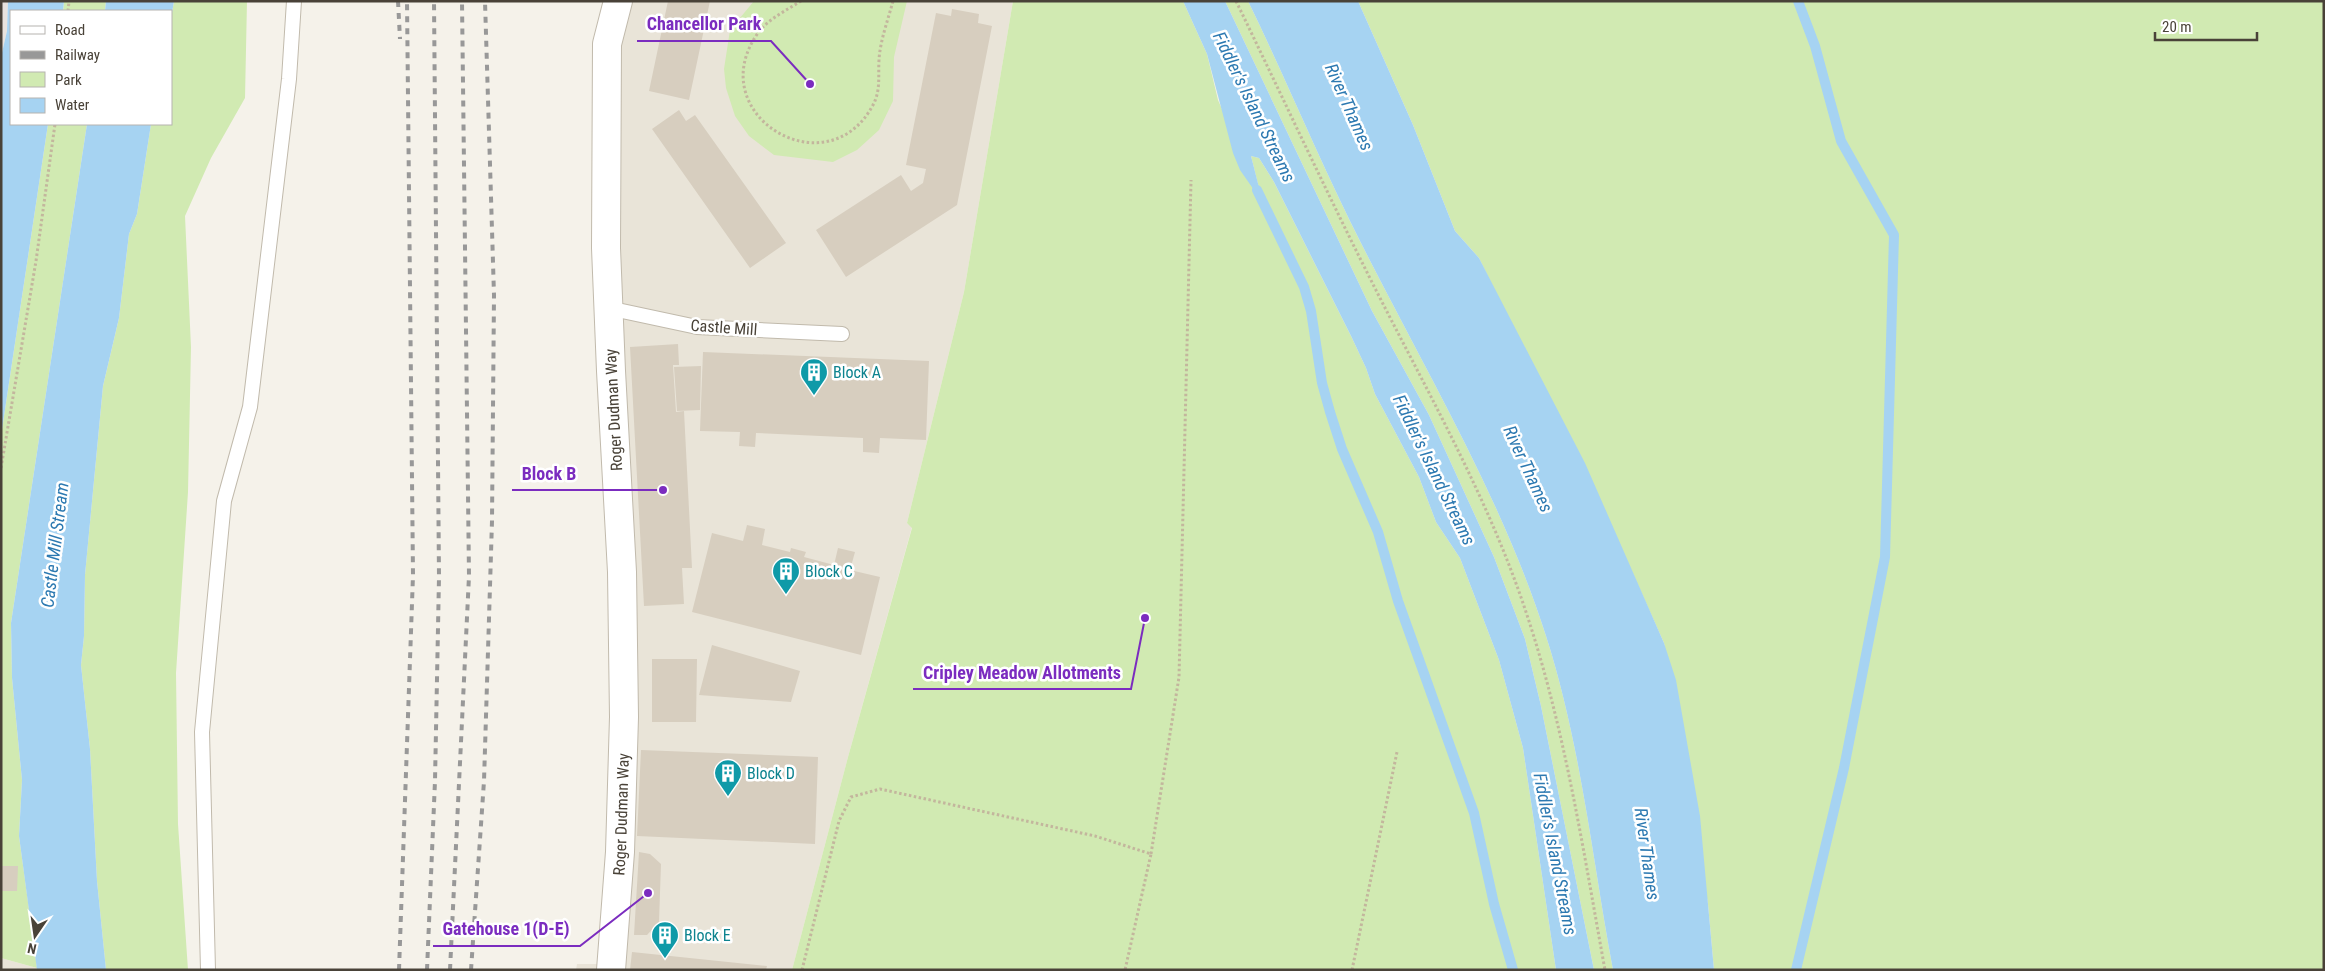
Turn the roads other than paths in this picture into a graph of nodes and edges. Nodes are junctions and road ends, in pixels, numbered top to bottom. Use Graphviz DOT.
graph roads {
  1 [pos="294,1"];
  2 [pos="618,1"];
  3 [pos="608,308"];
  4 [pos="842,334"];
  5 [pos="208,970"];
  6 [pos="610,970"];
  1 -- 5 [label="lane"];
  2 -- 3 [label="street, Roger Dudman Way"];
  3 -- 4 [label="lane, Castle Mill"];
  3 -- 6 [label="street, Roger Dudman Way"];
}
